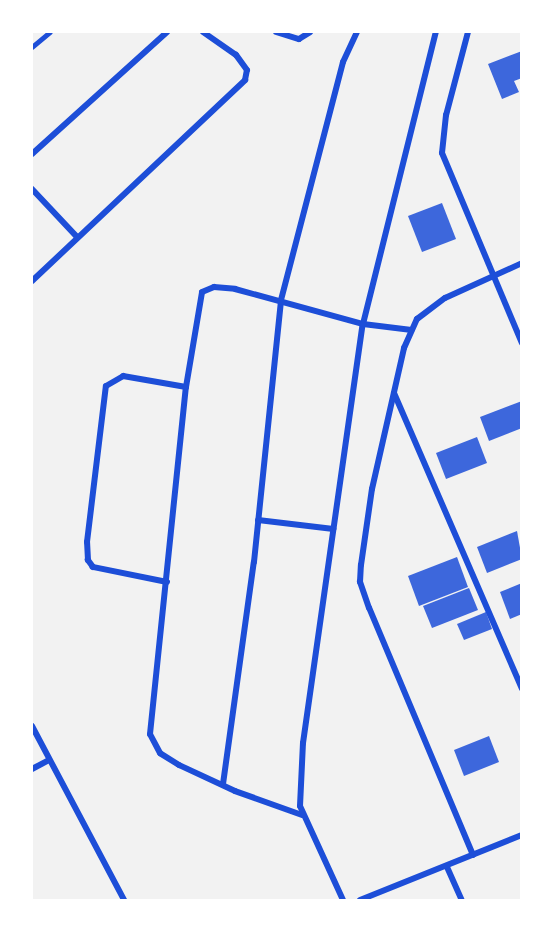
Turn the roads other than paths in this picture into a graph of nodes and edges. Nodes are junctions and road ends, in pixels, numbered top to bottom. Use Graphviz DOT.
graph roads {
  1 [pos="50,32"];
  2 [pos="167,32"];
  3 [pos="203,32"];
  4 [pos="276,32"];
  5 [pos="310,32"];
  6 [pos="357,32"];
  7 [pos="436,32"];
  8 [pos="468,32"];
  9 [pos="32,48"];
  10 [pos="32,154"];
  11 [pos="32,189"];
  12 [pos="77,237"];
  13 [pos="522,262"];
  14 [pos="492,276"];
  15 [pos="32,281"];
  16 [pos="281,300"];
  17 [pos="363,324"];
  18 [pos="412,330"];
  19 [pos="522,344"];
  20 [pos="186,387"];
  21 [pos="394,393"];
  22 [pos="258,520"];
  23 [pos="333,529"];
  24 [pos="166,582"];
  25 [pos="522,689"];
  26 [pos="32,726"];
  27 [pos="49,760"];
  28 [pos="32,769"];
  29 [pos="223,784"];
  30 [pos="302,815"];
  31 [pos="522,835"];
  32 [pos="473,855"];
  33 [pos="447,867"];
  34 [pos="124,900"];
  35 [pos="343,900"];
  36 [pos="360,900"];
  37 [pos="462,900"];
  1 -- 9 [label="lane"];
  2 -- 10 [label="street"];
  3 -- 12 [label="street"];
  4 -- 5 [label="street"];
  6 -- 16 [label="street"];
  7 -- 17 [label="street"];
  8 -- 14 [label="street"];
  11 -- 12 [label="street"];
  12 -- 15 [label="street"];
  13 -- 14 [label="street"];
  14 -- 18 [label="street"];
  14 -- 19 [label="street"];
  16 -- 17 [label="street"];
  16 -- 20 [label="street"];
  16 -- 22 [label="street"];
  17 -- 18 [label="street"];
  17 -- 23 [label="street"];
  18 -- 21 [label="street"];
  20 -- 24 [label="street"];
  20 -- 24 [label="street"];
  21 -- 25 [label="street"];
  21 -- 32 [label="street"];
  22 -- 23 [label="street"];
  22 -- 29 [label="street"];
  23 -- 30 [label="street"];
  24 -- 29 [label="street"];
  26 -- 27 [label="street"];
  27 -- 28 [label="street"];
  27 -- 34 [label="street"];
  29 -- 30 [label="street"];
  30 -- 35 [label="street"];
  31 -- 32 [label="street"];
  32 -- 33 [label="street"];
  33 -- 36 [label="street"];
  33 -- 37 [label="street"];
}
